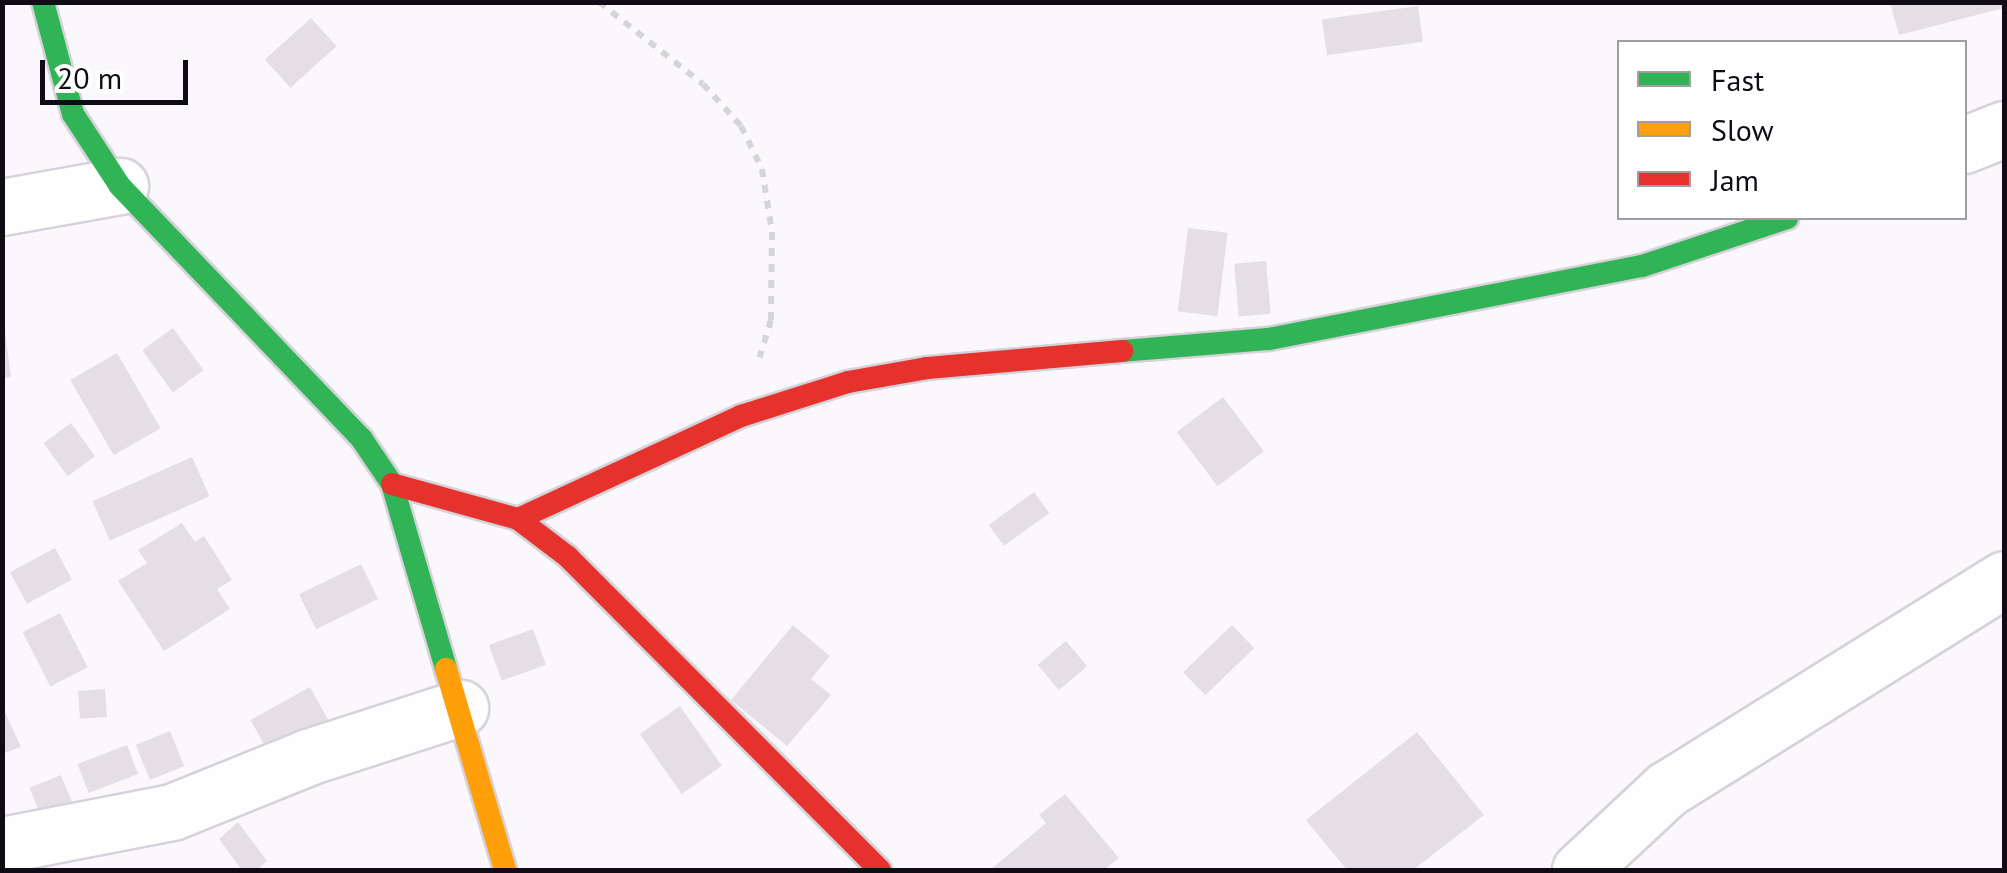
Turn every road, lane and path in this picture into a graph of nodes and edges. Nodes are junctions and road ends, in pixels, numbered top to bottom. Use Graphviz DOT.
graph roads {
  1 [pos="42,2"];
  2 [pos="599,2"];
  3 [pos="2004,129"];
  4 [pos="1967,144"];
  5 [pos="120,186"];
  6 [pos="2,207"];
  7 [pos="1781,220"];
  8 [pos="741,416"];
  9 [pos="392,484"];
  10 [pos="518,519"];
  11 [pos="2004,578"];
  12 [pos="460,708"];
  13 [pos="2,845"];
  14 [pos="505,870"];
  15 [pos="880,870"];
  16 [pos="1580,870"];
  1 -- 5 [label="street"];
  2 -- 8 [label="path"];
  3 -- 4 [label="street"];
  5 -- 6 [label="street"];
  5 -- 9 [label="street"];
  7 -- 8 [label="street"];
  8 -- 10 [label="street"];
  9 -- 10 [label="street"];
  9 -- 12 [label="street"];
  10 -- 15 [label="street"];
  11 -- 16 [label="street"];
  12 -- 13 [label="street"];
  12 -- 14 [label="street"];
}
